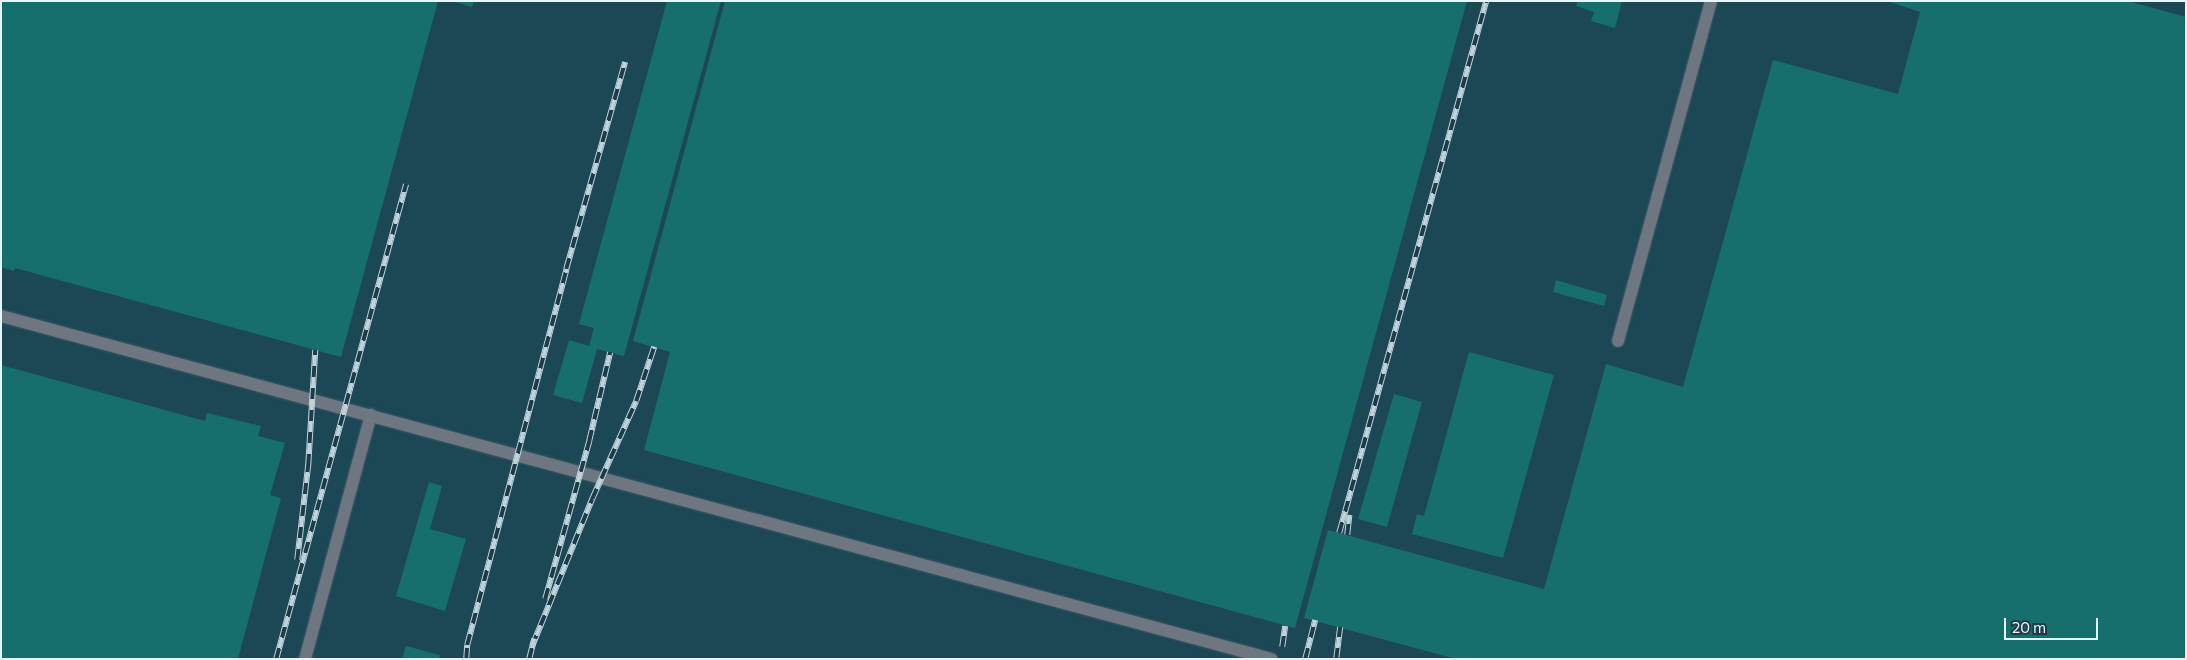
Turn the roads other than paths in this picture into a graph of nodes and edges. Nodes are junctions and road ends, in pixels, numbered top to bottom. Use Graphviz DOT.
graph roads {
  1 [pos="1711,1"];
  2 [pos="1,316"];
  3 [pos="1618,341"];
  4 [pos="371,415"];
  5 [pos="305,659"];
  6 [pos="1271,659"];
  1 -- 3 [label="lane"];
  2 -- 4 [label="lane"];
  4 -- 5 [label="lane"];
  4 -- 6 [label="lane"];
}
